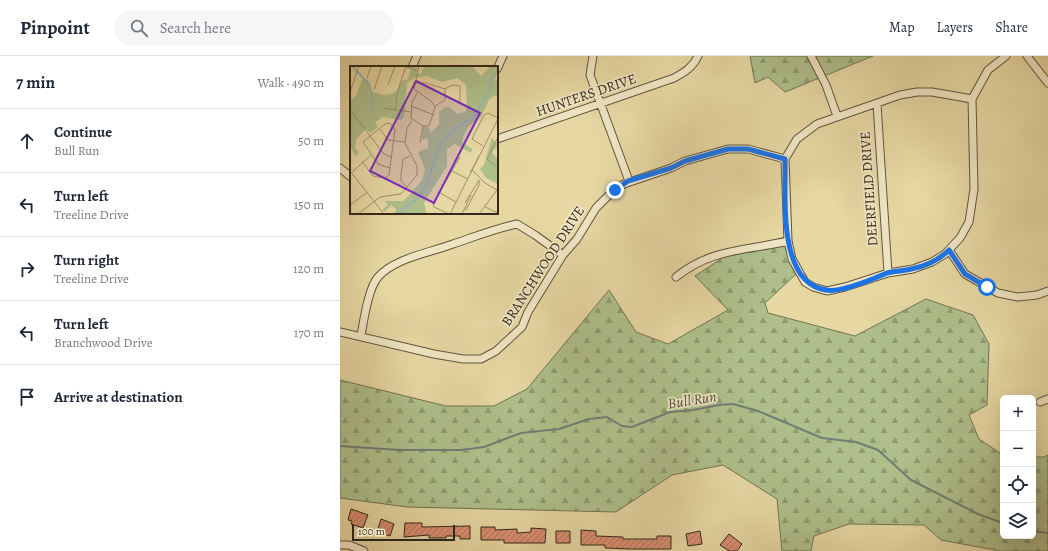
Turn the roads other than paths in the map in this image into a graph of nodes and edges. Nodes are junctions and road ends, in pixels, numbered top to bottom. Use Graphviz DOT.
graph roads {
  1 [pos="417,56"];
  2 [pos="503,56"];
  3 [pos="593,56"];
  4 [pos="698,56"];
  5 [pos="811,56"];
  6 [pos="1006,56"];
  7 [pos="1027,56"];
  8 [pos="412,66"];
  9 [pos="498,67"];
  10 [pos="1048,83"];
  11 [pos="972,99"];
  12 [pos="600,104"];
  13 [pos="877,104"];
  14 [pos="838,116"];
  15 [pos="498,139"];
  16 [pos="785,159"];
  17 [pos="340,168"];
  18 [pos="350,176"];
  19 [pos="628,181"];
  20 [pos="788,241"];
  21 [pos="949,250"];
  22 [pos="563,255"];
  23 [pos="888,273"];
  24 [pos="676,277"];
  25 [pos="1048,291"];
  26 [pos="340,332"];
  27 [pos="361,336"];
  28 [pos="1048,399"];
  29 [pos="1040,402"];
  30 [pos="340,545"];
  31 [pos="364,551"];
  1 -- 8 [label="street"];
  2 -- 9 [label="street"];
  3 -- 12 [label="street"];
  4 -- 12 [label="street, HUNTERS DRIVE"];
  5 -- 14 [label="street"];
  6 -- 11 [label="street"];
  7 -- 10 [label="street"];
  11 -- 13 [label="street"];
  11 -- 21 [label="street"];
  12 -- 15 [label="street, HUNTERS DRIVE"];
  12 -- 19 [label="street"];
  13 -- 14 [label="street"];
  13 -- 23 [label="street, DEERFIELD DRIVE"];
  14 -- 16 [label="street"];
  16 -- 19 [label="street, BRANCHWOOD DRIVE"];
  16 -- 20 [label="street"];
  17 -- 18 [label="street"];
  19 -- 22 [label="street, BRANCHWOOD DRIVE"];
  20 -- 23 [label="street"];
  20 -- 24 [label="street"];
  21 -- 23 [label="street"];
  21 -- 25 [label="street"];
  22 -- 27 [label="street, BRANCHWOOD DRIVE"];
  22 -- 27 [label="street"];
  26 -- 27 [label="street, BRANCHWOOD DRIVE"];
  28 -- 29 [label="street"];
  30 -- 31 [label="street"];
}
